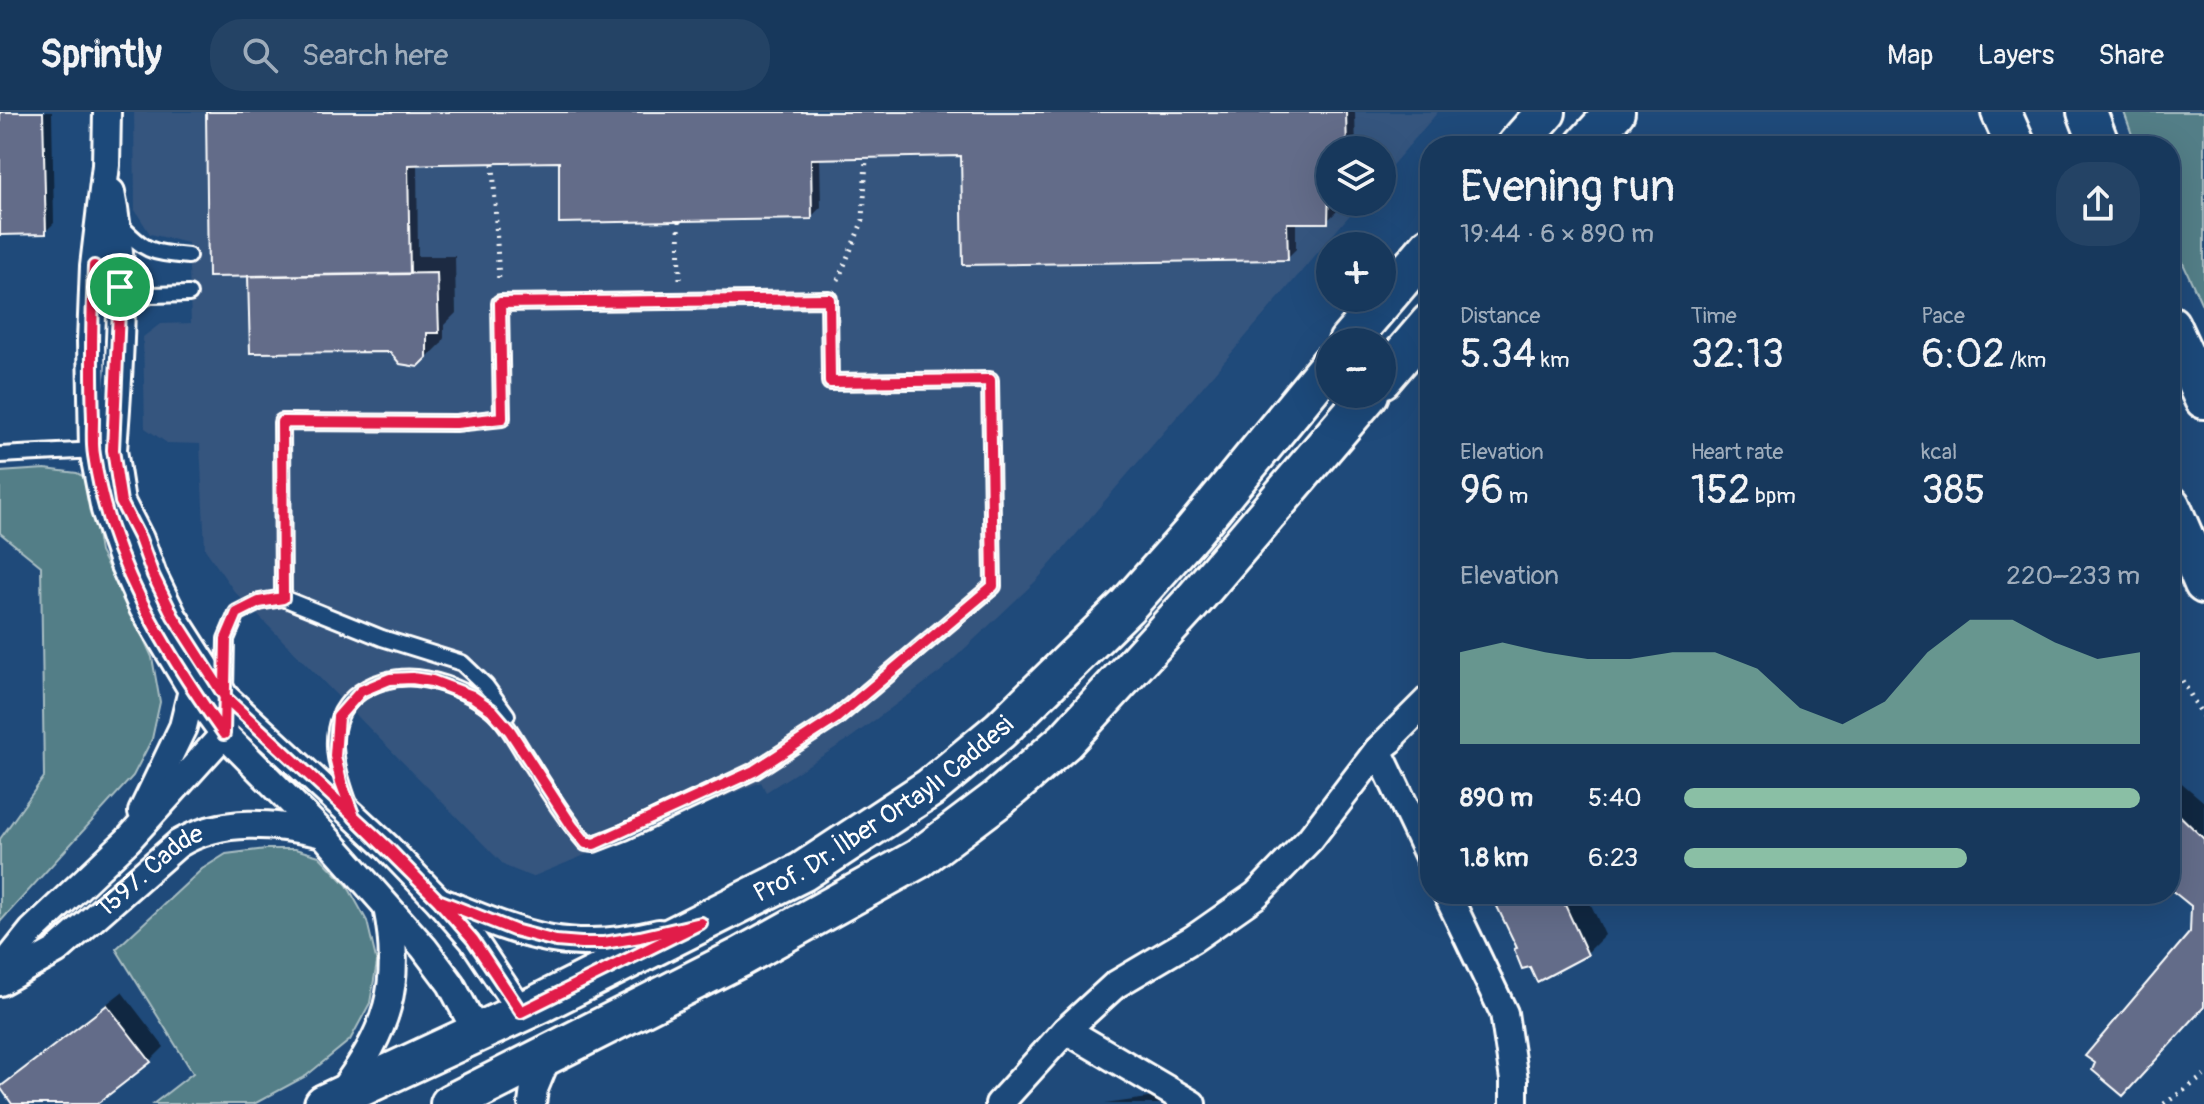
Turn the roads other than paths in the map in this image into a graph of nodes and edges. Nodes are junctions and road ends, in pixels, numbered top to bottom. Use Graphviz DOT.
graph roads {
  1 [pos="107,112"];
  2 [pos="1546,112"];
  3 [pos="1615,112"];
  4 [pos="2001,112"];
  5 [pos="2087,112"];
  6 [pos="1525,136"];
  7 [pos="1593,136"];
  8 [pos="2012,136"];
  9 [pos="2096,136"];
  10 [pos="106,165"];
  11 [pos="117,222"];
  12 [pos="188,256"];
  13 [pos="1420,258"];
  14 [pos="94,266"];
  15 [pos="120,287"];
  16 [pos="189,294"];
  17 [pos="150,295"];
  18 [pos="119,325"];
  19 [pos="1360,328"];
  20 [pos="1420,335"];
  21 [pos="2180,347"];
  22 [pos="1396,363"];
  23 [pos="1316,381"];
  24 [pos="2204,399"];
  25 [pos="1357,408"];
  26 [pos="103,450"];
  27 [pos="0,455"];
  28 [pos="2180,528"];
  29 [pos="2204,584"];
  30 [pos="283,598"];
  31 [pos="192,690"];
  32 [pos="225,697"];
  33 [pos="1420,708"];
  34 [pos="1420,720"];
  35 [pos="510,731"];
  36 [pos="224,734"];
  37 [pos="1378,750"];
  38 [pos="354,817"];
  39 [pos="323,834"];
  40 [pos="1420,838"];
  41 [pos="128,840"];
  42 [pos="438,900"];
  43 [pos="386,904"];
  44 [pos="1452,904"];
  45 [pos="701,923"];
  46 [pos="0,971"];
  47 [pos="0,982"];
  48 [pos="521,1012"];
  49 [pos="1066,1030"];
  50 [pos="477,1033"];
  51 [pos="548,1055"];
  52 [pos="502,1078"];
  53 [pos="330,1101"];
  54 [pos="450,1104"];
  55 [pos="532,1104"];
  56 [pos="999,1104"];
  57 [pos="1192,1104"];
  58 [pos="1514,1104"];
  1 -- 10 [label="street"];
  2 -- 6 [label="street"];
  3 -- 7 [label="street"];
  4 -- 8 [label="street"];
  5 -- 9 [label="street"];
  10 -- 11 [label="street"];
  10 -- 14 [label="street"];
  11 -- 12 [label="lane"];
  11 -- 15 [label="street"];
  13 -- 19 [label="street"];
  14 -- 15 [label="street"];
  14 -- 26 [label="street"];
  15 -- 17 [label="lane"];
  15 -- 18 [label="street"];
  16 -- 17 [label="lane"];
  17 -- 18 [label="lane"];
  18 -- 26 [label="street"];
  20 -- 22 [label="street"];
  21 -- 24 [label="street"];
  23 -- 45 [label="street, Prof. Dr. İlber Ortaylı Caddesi"];
  25 -- 51 [label="street, Prof. Dr. İlber Ortaylı Caddesi"];
  26 -- 27 [label="lane"];
  26 -- 31 [label="street"];
  26 -- 32 [label="street"];
  28 -- 29 [label="street"];
  30 -- 32 [label="lane"];
  30 -- 35 [label="lane"];
  30 -- 35 [label="lane"];
  31 -- 36 [label="street"];
  31 -- 41 [label="street, 1597. Cadde"];
  32 -- 36 [label="street"];
  32 -- 38 [label="street"];
  33 -- 37 [label="street"];
  34 -- 37 [label="street"];
  35 -- 38 [label="lane"];
  36 -- 39 [label="street"];
  36 -- 41 [label="street, 1597. Cadde"];
  37 -- 40 [label="street"];
  37 -- 49 [label="street"];
  38 -- 42 [label="street"];
  39 -- 43 [label="street"];
  39 -- 47 [label="street, 1597. Cadde"];
  41 -- 46 [label="street, 1597. Cadde"];
  42 -- 45 [label="street"];
  42 -- 48 [label="street"];
  43 -- 50 [label="street"];
  43 -- 53 [label="street"];
  44 -- 58 [label="street"];
  45 -- 48 [label="street, Prof. Dr. İlber Ortaylı Caddesi"];
  48 -- 50 [label="street, Prof. Dr. İlber Ortaylı Caddesi"];
  48 -- 51 [label="street"];
  49 -- 56 [label="street"];
  49 -- 57 [label="street"];
  50 -- 52 [label="street"];
  50 -- 53 [label="street, Prof. Dr. İlber Ortaylı Caddesi"];
  51 -- 52 [label="street, Prof. Dr. İlber Ortaylı Caddesi"];
  51 -- 55 [label="street"];
  52 -- 54 [label="street, Prof. Dr. İlber Ortaylı Caddesi"];
}
